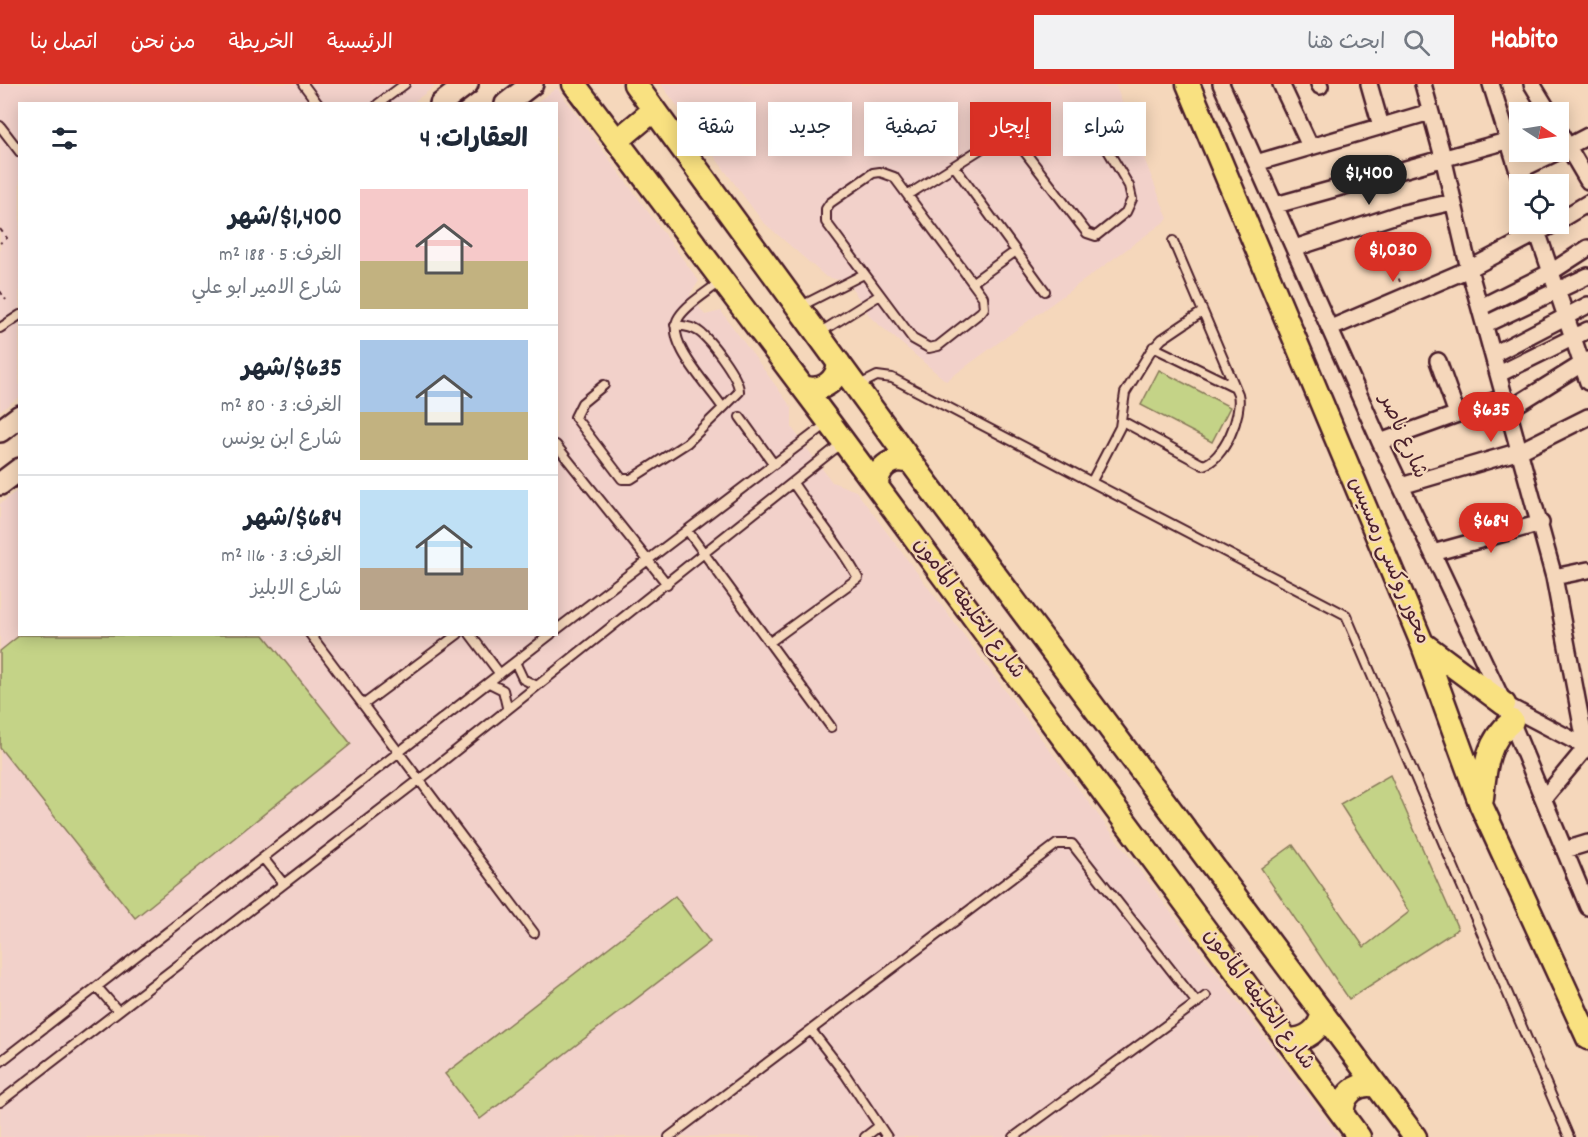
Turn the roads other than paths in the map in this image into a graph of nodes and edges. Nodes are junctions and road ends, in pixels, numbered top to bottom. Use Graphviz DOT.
graph roads {
  1 [pos="303,84"];
  2 [pos="405,84"];
  3 [pos="467,84"];
  4 [pos="532,84"];
  5 [pos="574,84"];
  6 [pos="635,84"];
  7 [pos="1188,84"];
  8 [pos="1221,84"];
  9 [pos="1281,84"];
  10 [pos="1369,84"];
  11 [pos="1423,84"];
  12 [pos="1491,84"];
  13 [pos="1532,84"];
  14 [pos="316,102"];
  15 [pos="381,102"];
  16 [pos="444,102"];
  17 [pos="509,102"];
  18 [pos="1543,102"];
  19 [pos="654,110"];
  20 [pos="1430,112"];
  21 [pos="1381,126"];
  22 [pos="1,131"];
  23 [pos="1588,136"];
  24 [pos="1509,137"];
  25 [pos="1509,140"];
  26 [pos="617,141"];
  27 [pos="1310,146"];
  28 [pos="1569,146"];
  29 [pos="18,150"];
  30 [pos="1111,156"];
  31 [pos="1443,157"];
  32 [pos="1569,159"];
  33 [pos="1543,162"];
  34 [pos="1256,163"];
  35 [pos="954,166"];
  36 [pos="1526,174"];
  37 [pos="1588,181"];
  38 [pos="908,195"];
  39 [pos="1454,202"];
  40 [pos="1588,203"];
  41 [pos="1276,206"];
  42 [pos="1569,214"];
  43 [pos="1527,234"];
  44 [pos="1538,234"];
  45 [pos="1173,241"];
  46 [pos="1295,248"];
  47 [pos="1588,248"];
  48 [pos="1016,251"];
  49 [pos="1469,268"];
  50 [pos="1551,272"];
  51 [pos="864,274"];
  52 [pos="1588,276"];
  53 [pos="722,280"];
  54 [pos="973,282"];
  55 [pos="1045,291"];
  56 [pos="1557,291"];
  57 [pos="880,295"];
  58 [pos="1588,305"];
  59 [pos="1481,307"];
  60 [pos="798,308"];
  61 [pos="1202,312"];
  62 [pos="18,316"];
  63 [pos="1566,317"];
  64 [pos="1486,324"];
  65 [pos="675,325"];
  66 [pos="0,328"];
  67 [pos="1331,328"];
  68 [pos="1588,330"];
  69 [pos="818,334"];
  70 [pos="1573,338"];
  71 [pos="1153,347"];
  72 [pos="1494,354"];
  73 [pos="1438,361"];
  74 [pos="1585,362"];
  75 [pos="839,363"];
  76 [pos="1499,374"];
  77 [pos="1588,382"];
  78 [pos="604,385"];
  79 [pos="803,387"];
  80 [pos="857,387"];
  81 [pos="1235,387"];
  82 [pos="1507,404"];
  83 [pos="723,408"];
  84 [pos="1457,414"];
  85 [pos="740,417"];
  86 [pos="1588,417"];
  87 [pos="1122,421"];
  88 [pos="829,422"];
  89 [pos="844,442"];
  90 [pos="1380,442"];
  91 [pos="558,447"];
  92 [pos="1520,451"];
  93 [pos="773,463"];
  94 [pos="912,463"];
  95 [pos="18,470"];
  96 [pos="1092,481"];
  97 [pos="793,483"];
  98 [pos="0,484"];
  99 [pos="877,486"];
  100 [pos="1401,486"];
  101 [pos="1541,523"];
  102 [pos="687,530"];
  103 [pos="706,553"];
  104 [pos="1433,553"];
  105 [pos="649,559"];
  106 [pos="1588,570"];
  107 [pos="1554,577"];
  108 [pos="667,584"];
  109 [pos="558,628"];
  110 [pos="311,636"];
  111 [pos="455,636"];
  112 [pos="472,636"];
  113 [pos="548,636"];
  114 [pos="770,642"];
  115 [pos="1422,643"];
  116 [pos="515,662"];
  117 [pos="500,674"];
  118 [pos="489,682"];
  119 [pos="534,685"];
  120 [pos="363,705"];
  121 [pos="507,707"];
  122 [pos="1508,712"];
  123 [pos="831,727"];
  124 [pos="1587,746"];
  125 [pos="399,753"];
  126 [pos="419,780"];
  127 [pos="1545,797"];
  128 [pos="1481,805"];
  129 [pos="1588,843"];
  130 [pos="1565,850"];
  131 [pos="263,858"];
  132 [pos="283,883"];
  133 [pos="1588,907"];
  134 [pos="534,933"];
  135 [pos="97,987"];
  136 [pos="1206,996"];
  137 [pos="1197,1003"];
  138 [pos="118,1011"];
  139 [pos="1323,1013"];
  140 [pos="811,1030"];
  141 [pos="1588,1038"];
  142 [pos="1289,1040"];
  143 [pos="0,1062"];
  144 [pos="1377,1086"];
  145 [pos="0,1102"];
  146 [pos="1343,1115"];
  147 [pos="878,1127"];
  148 [pos="669,1137"];
  149 [pos="865,1137"];
  150 [pos="887,1137"];
  151 [pos="1014,1137"];
  152 [pos="1359,1137"];
  153 [pos="1415,1137"];
  154 [pos="1569,1137"];
  1 -- 14 [label="lane"];
  2 -- 15 [label="lane"];
  3 -- 16 [label="street"];
  4 -- 17 [label="street"];
  5 -- 26 [label="main road, شارع الخليفه المأمون"];
  6 -- 19 [label="main road, شارع الخليفه المأمون"];
  7 -- 115 [label="main road, محور روكسى رمسيس"];
  8 -- 34 [label="street, شارع ناصر"];
  9 -- 27 [label="street"];
  10 -- 21 [label="street"];
  11 -- 20 [label="street"];
  12 -- 24 [label="street"];
  13 -- 18 [label="street"];
  19 -- 26 [label="main road"];
  19 -- 60 [label="main road, شارع الخليفه المأمون"];
  20 -- 21 [label="street"];
  20 -- 31 [label="street"];
  21 -- 27 [label="street"];
  22 -- 29 [label="lane"];
  23 -- 28 [label="street"];
  25 -- 31 [label="street"];
  26 -- 53 [label="main road, شارع الخليفه المأمون"];
  27 -- 34 [label="street"];
  30 -- 35 [label="lane"];
  31 -- 39 [label="street"];
  31 -- 41 [label="street"];
  32 -- 37 [label="street"];
  33 -- 36 [label="street"];
  34 -- 41 [label="street, شارع ناصر"];
  35 -- 38 [label="lane"];
  35 -- 48 [label="lane"];
  38 -- 51 [label="lane"];
  38 -- 54 [label="lane"];
  39 -- 46 [label="street"];
  39 -- 49 [label="street"];
  40 -- 42 [label="street"];
  41 -- 46 [label="street, شارع ناصر"];
  43 -- 49 [label="street"];
  44 -- 50 [label="street"];
  45 -- 61 [label="lane"];
  46 -- 67 [label="street, شارع ناصر"];
  47 -- 50 [label="street"];
  48 -- 54 [label="lane"];
  48 -- 55 [label="lane"];
  49 -- 59 [label="street"];
  49 -- 67 [label="street"];
  50 -- 56 [label="street"];
  50 -- 59 [label="street"];
  51 -- 57 [label="lane"];
  51 -- 60 [label="lane"];
  52 -- 56 [label="street"];
  53 -- 65 [label="lane"];
  53 -- 79 [label="main road, شارع الخليفه المأمون"];
  54 -- 57 [label="lane"];
  56 -- 63 [label="street"];
  56 -- 64 [label="street"];
  57 -- 69 [label="lane"];
  58 -- 63 [label="street"];
  59 -- 64 [label="street"];
  60 -- 69 [label="main road, شارع الخليفه المأمون"];
  61 -- 71 [label="lane"];
  61 -- 81 [label="lane"];
  62 -- 66 [label="lane"];
  63 -- 70 [label="street"];
  63 -- 72 [label="street"];
  64 -- 72 [label="street"];
  65 -- 83 [label="lane"];
  65 -- 83 [label="lane"];
  67 -- 90 [label="street, شارع ناصر"];
  68 -- 70 [label="street"];
  69 -- 75 [label="main road, شارع الخليفه المأمون"];
  70 -- 74 [label="street"];
  70 -- 76 [label="street"];
  71 -- 81 [label="lane"];
  71 -- 87 [label="lane"];
  72 -- 76 [label="street"];
  73 -- 84 [label="street"];
  74 -- 77 [label="street"];
  74 -- 82 [label="street"];
  75 -- 79 [label="main road"];
  75 -- 80 [label="main road, شارع الخليفه المأمون"];
  76 -- 82 [label="street"];
  78 -- 83 [label="lane"];
  79 -- 88 [label="main road, شارع الخليفه المأمون"];
  80 -- 94 [label="main road, شارع الخليفه المأمون"];
  80 -- 96 [label="lane"];
  81 -- 87 [label="lane"];
  82 -- 84 [label="street"];
  82 -- 92 [label="street"];
  84 -- 90 [label="street"];
  85 -- 93 [label="lane"];
  86 -- 92 [label="street"];
  87 -- 96 [label="lane"];
  88 -- 89 [label="main road, شارع الخليفه المأمون"];
  88 -- 93 [label="lane"];
  89 -- 97 [label="lane"];
  89 -- 99 [label="main road, شارع الخليفه المأمون"];
  90 -- 100 [label="street, شارع ناصر"];
  91 -- 105 [label="lane"];
  92 -- 100 [label="street"];
  92 -- 101 [label="street"];
  93 -- 102 [label="lane"];
  94 -- 99 [label="main road"];
  94 -- 139 [label="main road, شارع الخليفه المأمون"];
  95 -- 98 [label="street"];
  96 -- 154 [label="lane"];
  97 -- 103 [label="lane"];
  97 -- 114 [label="lane"];
  99 -- 142 [label="main road, شارع الخليفه المأمون"];
  100 -- 104 [label="street, شارع ناصر"];
  101 -- 104 [label="street"];
  101 -- 107 [label="street"];
  102 -- 103 [label="lane"];
  102 -- 105 [label="lane"];
  103 -- 108 [label="lane"];
  103 -- 114 [label="lane"];
  104 -- 122 [label="street, شارع ناصر"];
  105 -- 108 [label="lane"];
  105 -- 109 [label="lane"];
  106 -- 107 [label="street"];
  107 -- 124 [label="street"];
  108 -- 119 [label="lane"];
  110 -- 120 [label="lane"];
  111 -- 120 [label="lane"];
  112 -- 117 [label="lane"];
  113 -- 116 [label="lane"];
  114 -- 123 [label="lane"];
  115 -- 122 [label="main road"];
  115 -- 128 [label="main road, محور روكسى رمسيس"];
  116 -- 117 [label="lane"];
  116 -- 119 [label="lane"];
  117 -- 118 [label="lane"];
  118 -- 121 [label="lane"];
  118 -- 125 [label="lane"];
  119 -- 121 [label="lane"];
  120 -- 125 [label="lane"];
  121 -- 126 [label="lane"];
  122 -- 124 [label="street"];
  122 -- 127 [label="street, شارع ناصر"];
  122 -- 128 [label="main road"];
  124 -- 127 [label="street"];
  125 -- 126 [label="lane"];
  125 -- 131 [label="lane"];
  126 -- 132 [label="lane"];
  126 -- 134 [label="lane"];
  127 -- 130 [label="street, شارع ناصر"];
  128 -- 141 [label="main road, محور روكسى رمسيس"];
  129 -- 130 [label="street"];
  130 -- 133 [label="street, شارع ناصر"];
  131 -- 132 [label="lane"];
  131 -- 135 [label="lane"];
  132 -- 138 [label="lane"];
  135 -- 138 [label="lane"];
  135 -- 143 [label="lane"];
  136 -- 137 [label="lane"];
  137 -- 140 [label="lane"];
  137 -- 151 [label="lane"];
  138 -- 145 [label="lane"];
  139 -- 142 [label="main road"];
  139 -- 144 [label="main road, شارع الخليفه المأمون"];
  140 -- 147 [label="lane"];
  140 -- 148 [label="lane"];
  142 -- 146 [label="main road, شارع الخليفه المأمون"];
  144 -- 146 [label="main road"];
  144 -- 153 [label="main road, شارع الخليفه المأمون"];
  146 -- 152 [label="main road, شارع الخليفه المأمون"];
  147 -- 149 [label="lane"];
  147 -- 150 [label="lane"];
}
